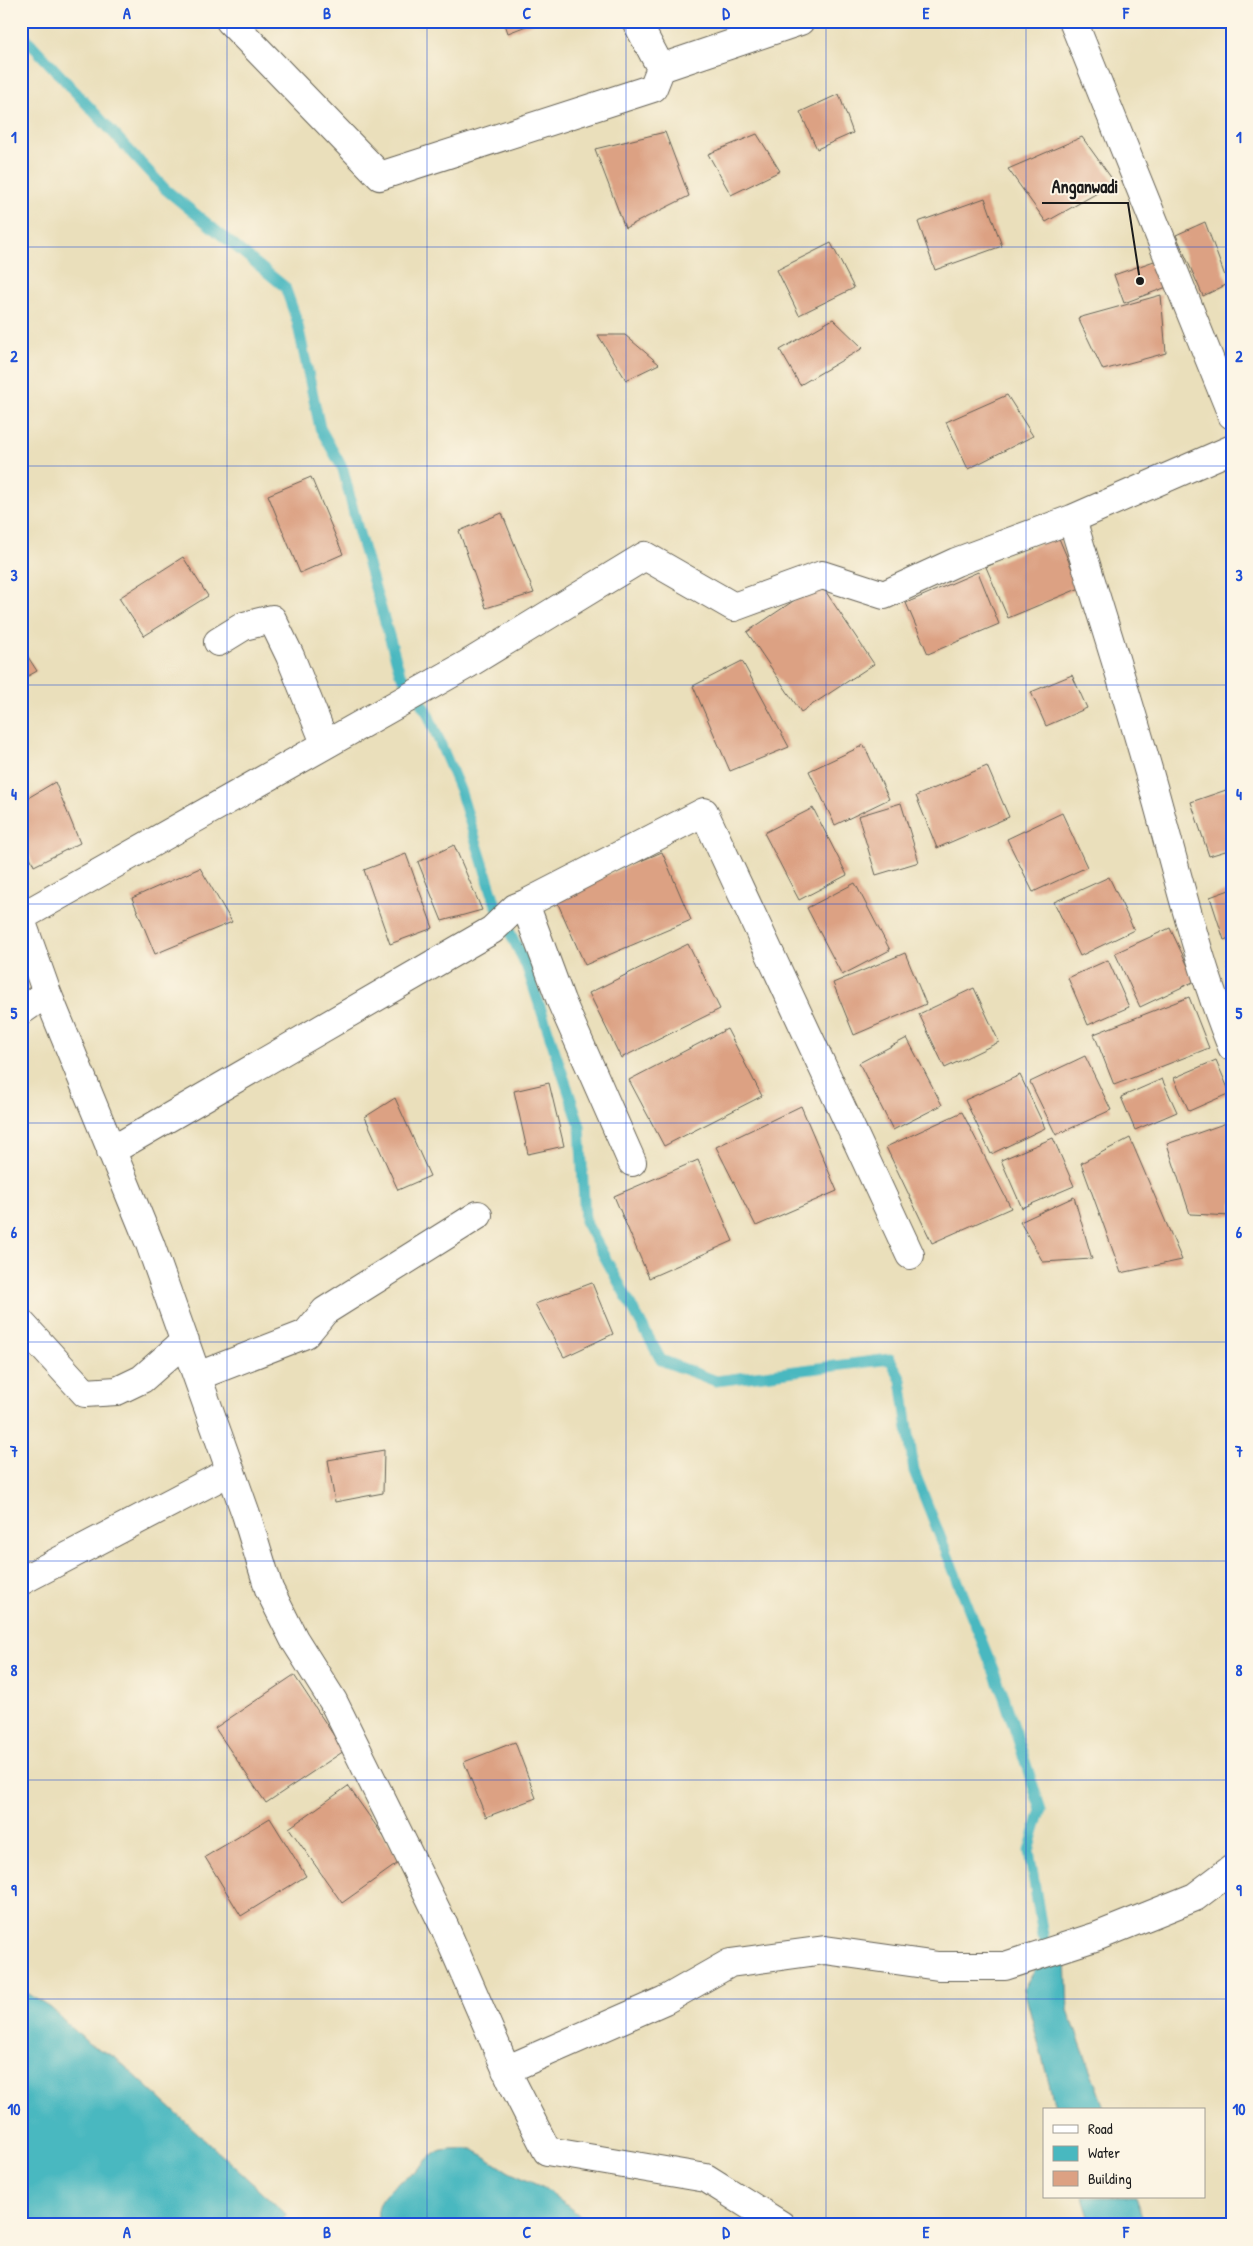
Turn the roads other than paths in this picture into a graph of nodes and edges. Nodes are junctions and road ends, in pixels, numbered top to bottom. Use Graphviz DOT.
graph roads {
  1 [pos="230,21"];
  2 [pos="636,21"];
  3 [pos="800,21"];
  4 [pos="1073,21"];
  5 [pos="661,68"];
  6 [pos="1232,415"];
  7 [pos="1232,449"];
  8 [pos="1072,519"];
  9 [pos="218,642"];
  10 [pos="325,743"];
  11 [pos="520,906"];
  12 [pos="21,919"];
  13 [pos="46,993"];
  14 [pos="21,1012"];
  15 [pos="1232,1047"];
  16 [pos="111,1151"];
  17 [pos="632,1162"];
  18 [pos="478,1215"];
  19 [pos="910,1255"];
  20 [pos="21,1324"];
  21 [pos="185,1341"];
  22 [pos="198,1376"];
  23 [pos="231,1471"];
  24 [pos="21,1581"];
  25 [pos="1232,1869"];
  26 [pos="506,2070"];
  27 [pos="781,2225"];
  1 -- 5 [label="street"];
  2 -- 5 [label="street"];
  3 -- 5 [label="street"];
  4 -- 6 [label="street"];
  7 -- 8 [label="street"];
  8 -- 10 [label="street"];
  8 -- 15 [label="street"];
  9 -- 10 [label="street"];
  10 -- 12 [label="street"];
  11 -- 16 [label="street"];
  11 -- 17 [label="street"];
  11 -- 19 [label="street"];
  12 -- 13 [label="street"];
  13 -- 14 [label="street"];
  13 -- 16 [label="street"];
  16 -- 21 [label="street"];
  18 -- 22 [label="street"];
  20 -- 21 [label="street"];
  21 -- 22 [label="street"];
  22 -- 23 [label="street"];
  23 -- 24 [label="street"];
  23 -- 26 [label="street"];
  25 -- 26 [label="street"];
  26 -- 27 [label="street"];
}
